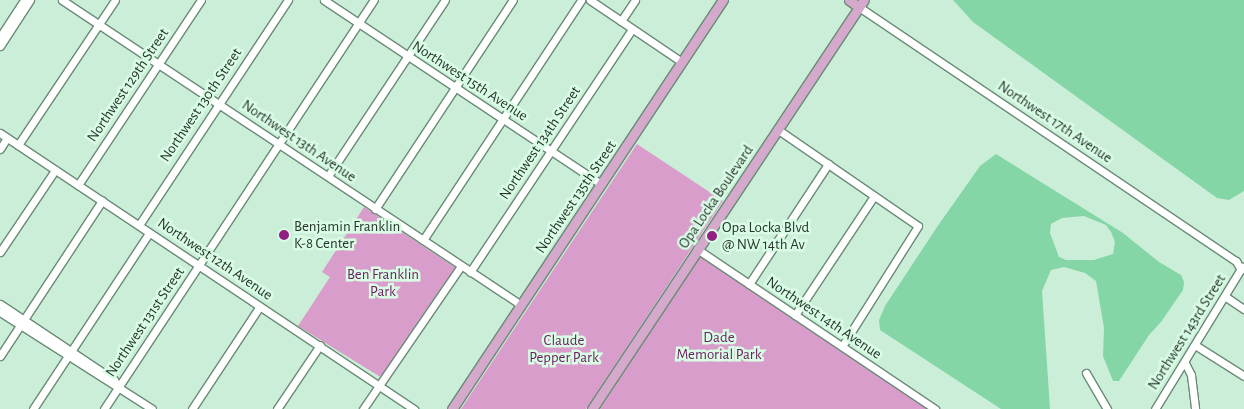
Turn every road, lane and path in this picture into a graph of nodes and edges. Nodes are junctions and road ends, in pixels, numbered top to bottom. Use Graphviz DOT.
graph roads {
  1 [pos="24,0"];
  2 [pos="30,0"];
  3 [pos="62,0"];
  4 [pos="115,0"];
  5 [pos="201,0"];
  6 [pos="288,0"];
  7 [pos="324,0"];
  8 [pos="374,0"];
  9 [pos="444,0"];
  10 [pos="513,0"];
  11 [pos="581,0"];
  12 [pos="590,0"];
  13 [pos="635,0"];
  14 [pos="723,0"];
  15 [pos="849,0"];
  16 [pos="862,3"];
  17 [pos="621,21"];
  18 [pos="358,23"];
  19 [pos="99,25"];
  20 [pos="632,28"];
  21 [pos="0,37"];
  22 [pos="0,46"];
  23 [pos="407,56"];
  24 [pos="682,62"];
  25 [pos="159,63"];
  26 [pos="455,88"];
  27 [pos="219,103"];
  28 [pos="503,119"];
  29 [pos="777,129"];
  30 [pos="0,134"];
  31 [pos="7,138"];
  32 [pos="278,144"];
  33 [pos="18,145"];
  34 [pos="0,149"];
  35 [pos="551,151"];
  36 [pos="828,164"];
  37 [pos="54,170"];
  38 [pos="328,176"];
  39 [pos="601,184"];
  40 [pos="78,185"];
  41 [pos="874,196"];
  42 [pos="102,201"];
  43 [pos="375,208"];
  44 [pos="139,225"];
  45 [pos="150,233"];
  46 [pos="423,240"];
  47 [pos="697,249"];
  48 [pos="0,252"];
  49 [pos="199,266"];
  50 [pos="461,266"];
  51 [pos="1243,267"];
  52 [pos="470,272"];
  53 [pos="749,284"];
  54 [pos="1226,297"];
  55 [pos="0,304"];
  56 [pos="521,305"];
  57 [pos="260,306"];
  58 [pos="1244,309"];
  59 [pos="0,312"];
  60 [pos="795,315"];
  61 [pos="22,323"];
  62 [pos="320,345"];
  63 [pos="1195,345"];
  64 [pos="842,346"];
  65 [pos="69,354"];
  66 [pos="0,356"];
  67 [pos="1185,363"];
  68 [pos="1086,373"];
  69 [pos="1244,376"];
  70 [pos="380,386"];
  71 [pos="118,387"];
  72 [pos="33,409"];
  73 [pos="104,409"];
  74 [pos="152,409"];
  75 [pos="192,409"];
  76 [pos="277,409"];
  77 [pos="363,409"];
  78 [pos="414,409"];
  79 [pos="452,409"];
  80 [pos="592,409"];
  81 [pos="935,409"];
  82 [pos="1107,409"];
  83 [pos="1155,409"];
  84 [pos="1195,409"];
  1 -- 21 [label="street"];
  2 -- 22 [label="street"];
  3 -- 19 [label="street, Northwest 13th Avenue"];
  4 -- 19 [label="street"];
  5 -- 25 [label="street, Northwest 129th Street"];
  6 -- 27 [label="street, Northwest 130th Street"];
  7 -- 18 [label="street, Northwest 15th Avenue"];
  8 -- 18 [label="street, Northwest 131st Street"];
  9 -- 23 [label="street"];
  10 -- 26 [label="street"];
  11 -- 28 [label="street"];
  12 -- 17 [label="street"];
  13 -- 17 [label="street"];
  14 -- 24 [label="main road, Northwest 135th Street"];
  15 -- 16 [label="main road, Northwest 17th Avenue"];
  16 -- 29 [label="main road, Opa Locka Boulevard"];
  16 -- 51 [label="street, Northwest 17th Avenue"];
  17 -- 20 [label="street"];
  18 -- 23 [label="street, Northwest 15th Avenue"];
  18 -- 32 [label="street, Northwest 131st Street"];
  19 -- 25 [label="street, Northwest 13th Avenue"];
  19 -- 33 [label="street"];
  20 -- 24 [label="street"];
  20 -- 35 [label="street, Northwest 134th Street"];
  23 -- 26 [label="street, Northwest 15th Avenue"];
  23 -- 38 [label="street"];
  24 -- 39 [label="main road, Northwest 135th Street"];
  25 -- 27 [label="street, Northwest 13th Avenue"];
  25 -- 40 [label="street, Northwest 129th Street"];
  26 -- 28 [label="street, Northwest 15th Avenue"];
  26 -- 43 [label="street"];
  27 -- 32 [label="street, Northwest 13th Avenue"];
  27 -- 44 [label="street, Northwest 130th Street"];
  28 -- 35 [label="street, Northwest 15th Avenue"];
  28 -- 46 [label="street"];
  29 -- 36 [label="street"];
  29 -- 47 [label="main road, Opa Locka Boulevard"];
  30 -- 31 [label="street, Northwest 12th Avenue"];
  31 -- 33 [label="street, Northwest 12th Avenue"];
  31 -- 34 [label="street"];
  32 -- 38 [label="street, Northwest 13th Avenue"];
  32 -- 49 [label="street, Northwest 131st Street"];
  33 -- 37 [label="street, Northwest 12th Avenue"];
  35 -- 39 [label="street, Northwest 15th Avenue"];
  35 -- 52 [label="street, Northwest 134th Street"];
  36 -- 41 [label="street"];
  36 -- 53 [label="street"];
  37 -- 40 [label="street, Northwest 12th Avenue"];
  37 -- 48 [label="street"];
  38 -- 43 [label="street, Northwest 13th Avenue"];
  39 -- 56 [label="main road, Northwest 135th Street"];
  40 -- 42 [label="street, Northwest 12th Avenue"];
  41 -- 60 [label="street"];
  41 -- 64 [label="street"];
  42 -- 44 [label="street, Northwest 12th Avenue"];
  42 -- 61 [label="street"];
  43 -- 46 [label="street, Northwest 13th Avenue"];
  44 -- 45 [label="street, Northwest 12th Avenue"];
  45 -- 49 [label="street, Northwest 12th Avenue"];
  45 -- 65 [label="street"];
  46 -- 50 [label="street, Northwest 13th Avenue"];
  47 -- 53 [label="street, Northwest 14th Avenue"];
  47 -- 80 [label="main road, Opa Locka Boulevard"];
  49 -- 57 [label="street, Northwest 12th Avenue"];
  49 -- 71 [label="street, Northwest 131st Street"];
  50 -- 52 [label="street, Northwest 13th Avenue"];
  50 -- 70 [label="street"];
  51 -- 54 [label="street, Northwest 143rd Street"];
  52 -- 56 [label="street, Northwest 13th Avenue"];
  53 -- 60 [label="street, Northwest 14th Avenue"];
  54 -- 58 [label="street"];
  54 -- 63 [label="street, Northwest 143rd Street"];
  55 -- 61 [label="street"];
  56 -- 79 [label="main road, Northwest 135th Street"];
  57 -- 62 [label="street, Northwest 12th Avenue"];
  57 -- 75 [label="street"];
  59 -- 61 [label="street"];
  60 -- 64 [label="street, Northwest 14th Avenue"];
  61 -- 65 [label="street"];
  61 -- 66 [label="street"];
  62 -- 70 [label="street, Northwest 12th Avenue"];
  62 -- 76 [label="street"];
  63 -- 67 [label="street, Northwest 143rd Street"];
  63 -- 69 [label="street"];
  64 -- 81 [label="street, Northwest 14th Avenue"];
  65 -- 71 [label="street"];
  65 -- 72 [label="street"];
  67 -- 83 [label="street, Northwest 143rd Street"];
  67 -- 84 [label="street"];
  68 -- 82 [label="street"];
  70 -- 77 [label="street"];
  70 -- 78 [label="street, Northwest 12th Avenue"];
  71 -- 73 [label="street, Northwest 131st Street"];
  71 -- 74 [label="street"];
}
